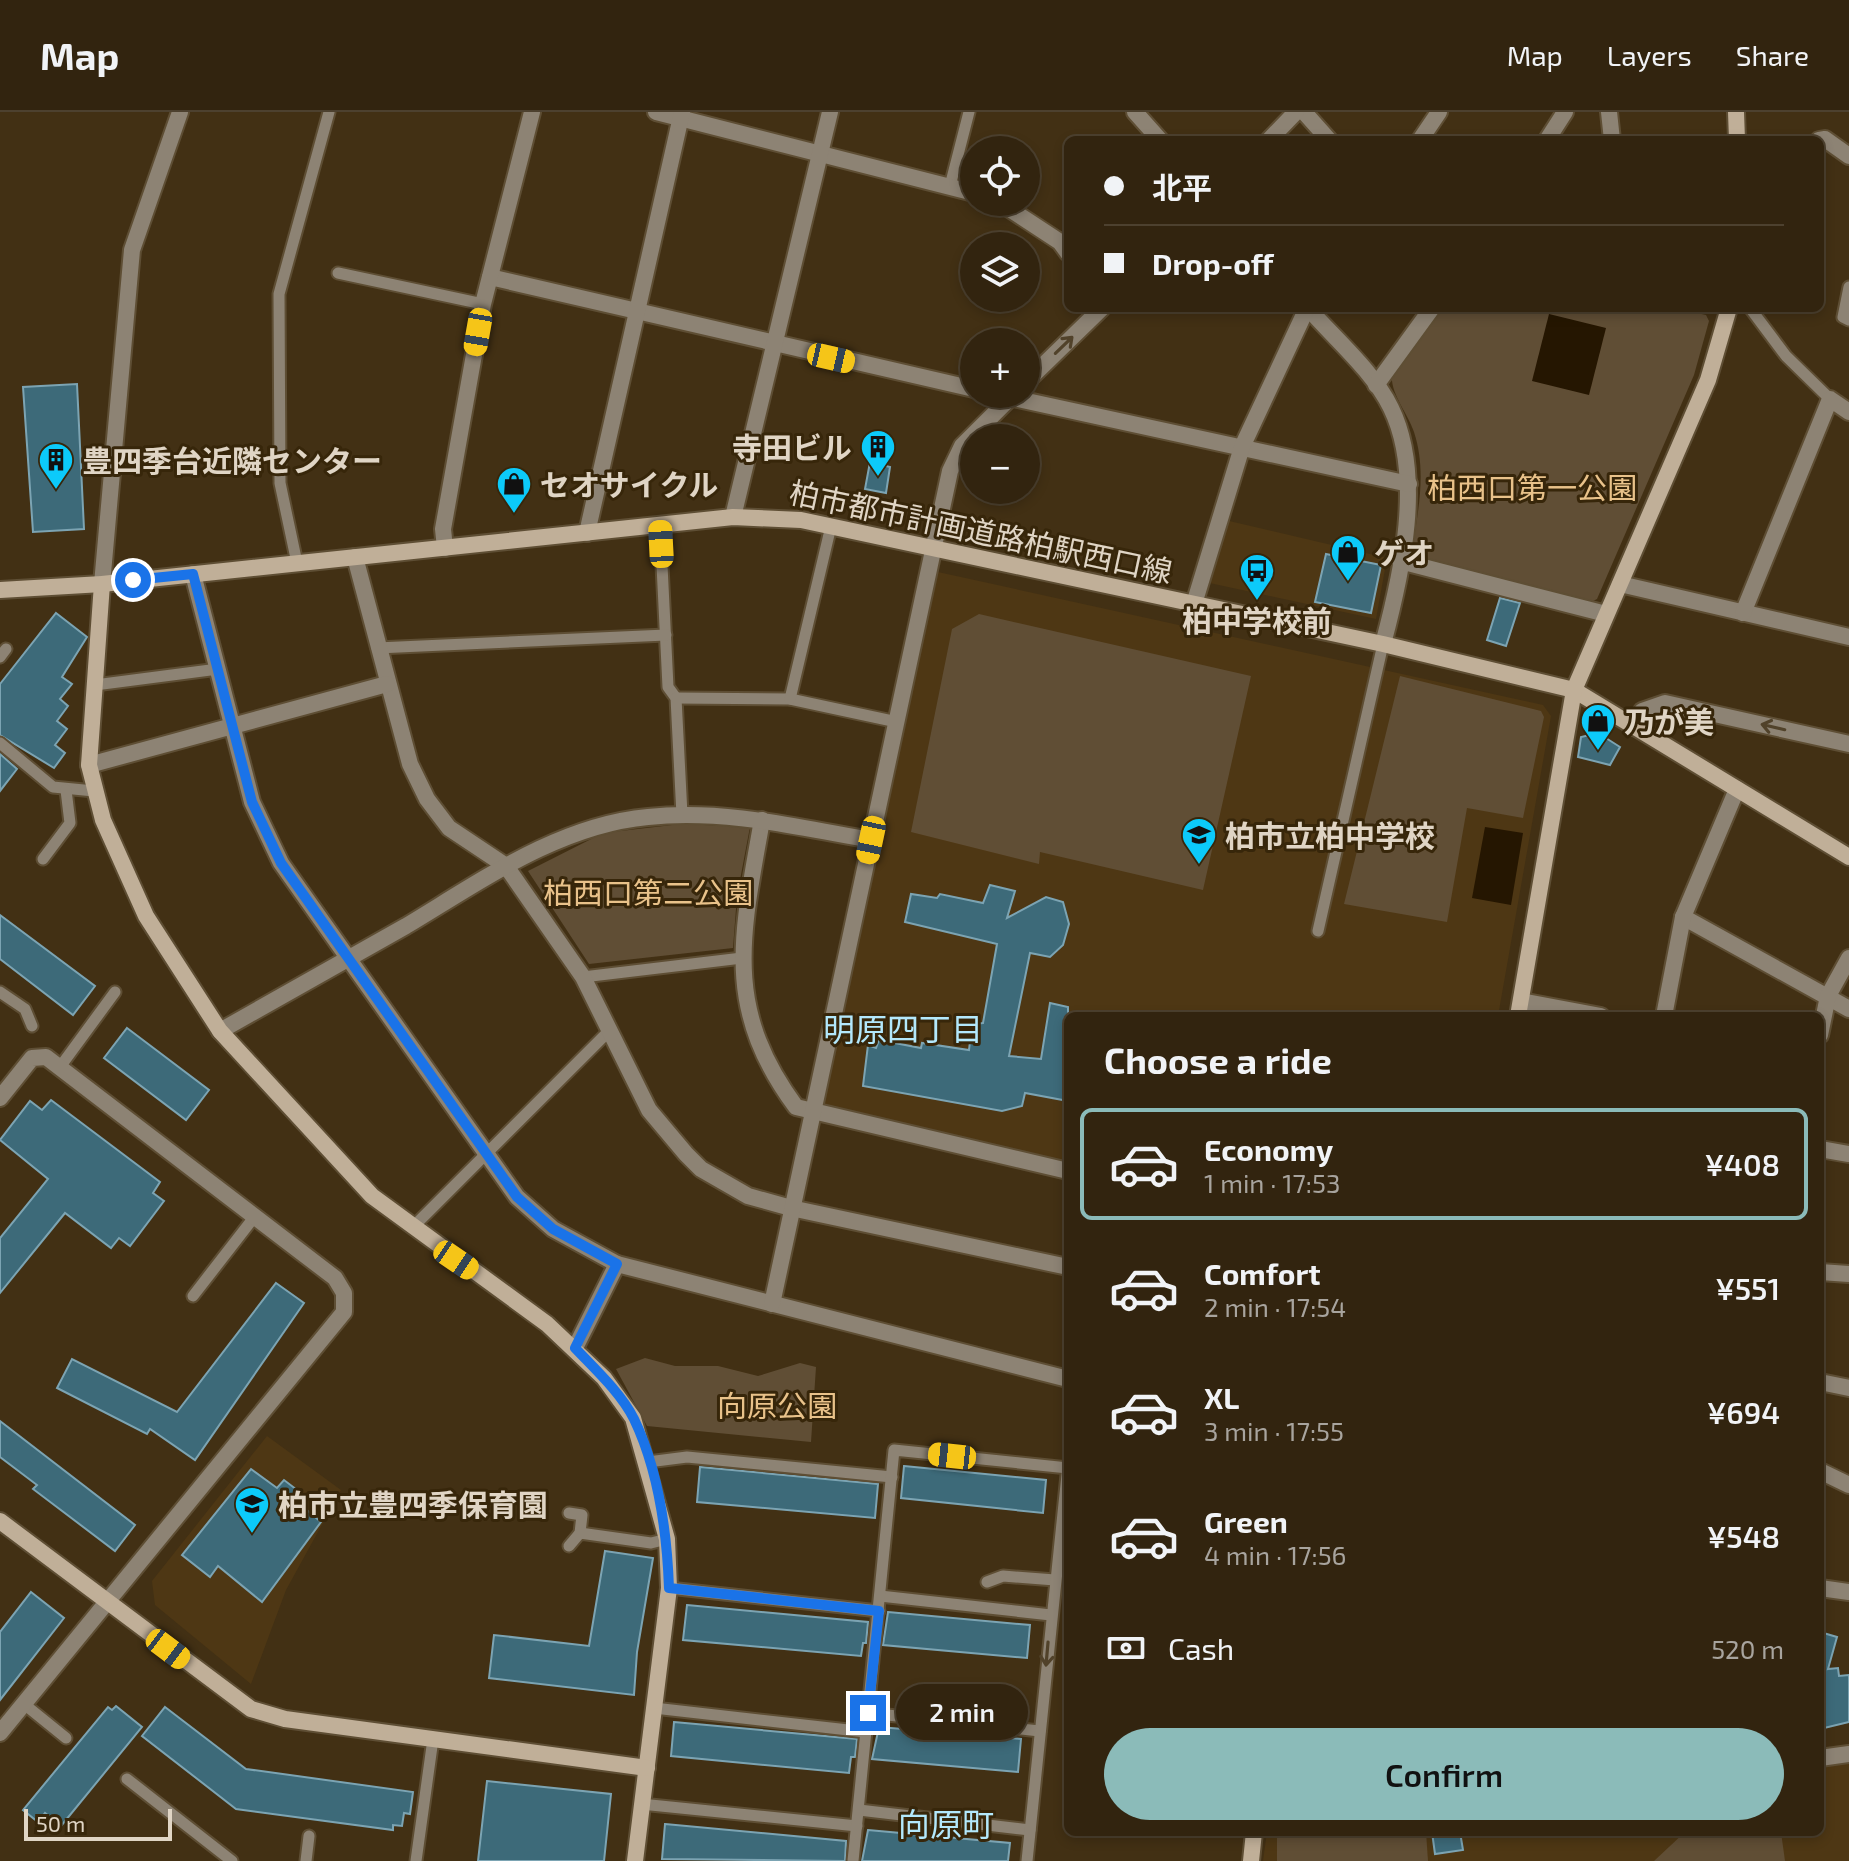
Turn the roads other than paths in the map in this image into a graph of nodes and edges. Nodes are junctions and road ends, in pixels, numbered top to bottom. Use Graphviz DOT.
graph roads {
  1 [pos="180,112"];
  2 [pos="329,112"];
  3 [pos="532,112"];
  4 [pos="656,112"];
  5 [pos="830,112"];
  6 [pos="969,112"];
  7 [pos="1135,112"];
  8 [pos="1296,112"];
  9 [pos="1304,112"];
  10 [pos="1439,112"];
  11 [pos="1565,112"];
  12 [pos="1609,112"];
  13 [pos="1736,112"];
  14 [pos="681,115"];
  15 [pos="1156,136"];
  16 [pos="1273,136"];
  17 [pos="1325,136"];
  18 [pos="1423,136"];
  19 [pos="1550,136"];
  20 [pos="1612,136"];
  21 [pos="1737,136"];
  22 [pos="1824,139"];
  23 [pos="820,153"];
  24 [pos="1849,156"];
  25 [pos="950,186"];
  26 [pos="960,189"];
  27 [pos="1020,216"];
  28 [pos="1064,248"];
  29 [pos="338,273"];
  30 [pos="490,277"];
  31 [pos="1849,287"];
  32 [pos="483,304"];
  33 [pos="637,311"];
  34 [pos="1098,312"];
  35 [pos="1306,312"];
  36 [pos="1312,312"];
  37 [pos="1429,312"];
  38 [pos="1723,312"];
  39 [pos="1753,312"];
  40 [pos="1849,320"];
  41 [pos="774,345"];
  42 [pos="1040,368"];
  43 [pos="1376,385"];
  44 [pos="960,386"];
  45 [pos="1830,399"];
  46 [pos="1040,402"];
  47 [pos="995,408"];
  48 [pos="1849,412"];
  49 [pos="1242,447"];
  50 [pos="1409,484"];
  51 [pos="733,517"];
  52 [pos="660,525"];
  53 [pos="831,526"];
  54 [pos="587,533"];
  55 [pos="445,548"];
  56 [pos="933,548"];
  57 [pos="355,557"];
  58 [pos="1400,561"];
  59 [pos="297,563"];
  60 [pos="193,574"];
  61 [pos="102,584"];
  62 [pos="1620,584"];
  63 [pos="0,590"];
  64 [pos="1194,604"];
  65 [pos="1743,613"];
  66 [pos="1606,614"];
  67 [pos="666,635"];
  68 [pos="1849,637"];
  69 [pos="1383,644"];
  70 [pos="377,648"];
  71 [pos="218,669"];
  72 [pos="387,684"];
  73 [pos="95,685"];
  74 [pos="1574,690"];
  75 [pos="676,698"];
  76 [pos="790,699"];
  77 [pos="897,722"];
  78 [pos="234,727"];
  79 [pos="1633,727"];
  80 [pos="0,743"];
  81 [pos="1849,744"];
  82 [pos="89,765"];
  83 [pos="1737,789"];
  84 [pos="66,790"];
  85 [pos="94,791"];
  86 [pos="682,815"];
  87 [pos="762,820"];
  88 [pos="871,840"];
  89 [pos="1849,857"];
  90 [pos="43,859"];
  91 [pos="506,866"];
  92 [pos="1683,917"];
  93 [pos="1318,931"];
  94 [pos="742,958"];
  95 [pos="1849,958"];
  96 [pos="348,959"];
  97 [pos="583,977"];
  98 [pos="0,992"];
  99 [pos="115,992"];
  100 [pos="1828,996"];
  101 [pos="1520,1009"];
  102 [pos="1849,1009"];
  103 [pos="1555,1012"];
  104 [pos="1665,1012"];
  105 [pos="1824,1016"];
  106 [pos="32,1026"];
  107 [pos="610,1030"];
  108 [pos="220,1031"];
  109 [pos="60,1067"];
  110 [pos="0,1098"];
  111 [pos="812,1112"];
  112 [pos="1824,1150"];
  113 [pos="484,1154"];
  114 [pos="1849,1154"];
  115 [pos="1064,1170"];
  116 [pos="791,1208"];
  117 [pos="255,1216"];
  118 [pos="414,1226"];
  119 [pos="617,1264"];
  120 [pos="1064,1266"];
  121 [pos="1824,1272"];
  122 [pos="1849,1274"];
  123 [pos="193,1296"];
  124 [pos="772,1304"];
  125 [pos="575,1348"];
  126 [pos="1064,1378"];
  127 [pos="1824,1383"];
  128 [pos="1849,1388"];
  129 [pos="648,1462"];
  130 [pos="1064,1467"];
  131 [pos="1824,1473"];
  132 [pos="892,1477"];
  133 [pos="1849,1485"];
  134 [pos="1064,1502"];
  135 [pos="569,1513"];
  136 [pos="0,1521"];
  137 [pos="580,1533"];
  138 [pos="667,1539"];
  139 [pos="569,1546"];
  140 [pos="1055,1580"];
  141 [pos="987,1582"];
  142 [pos="669,1588"];
  143 [pos="1824,1589"];
  144 [pos="1849,1592"];
  145 [pos="880,1596"];
  146 [pos="108,1604"];
  147 [pos="879,1611"];
  148 [pos="1051,1615"];
  149 [pos="24,1704"];
  150 [pos="654,1708"];
  151 [pos="868,1713"];
  152 [pos="1040,1731"];
  153 [pos="866,1732"];
  154 [pos="0,1733"];
  155 [pos="66,1738"];
  156 [pos="433,1739"];
  157 [pos="1849,1754"];
  158 [pos="1824,1757"];
  159 [pos="647,1768"];
  160 [pos="127,1779"];
  161 [pos="641,1804"];
  162 [pos="859,1810"];
  163 [pos="857,1826"];
  164 [pos="1030,1830"];
  165 [pos="309,1836"];
  166 [pos="1254,1836"];
  167 [pos="232,1861"];
  168 [pos="306,1861"];
  169 [pos="416,1861"];
  170 [pos="635,1861"];
  171 [pos="853,1861"];
  172 [pos="1027,1861"];
  173 [pos="1251,1861"];
  1 -- 61 [label="street"];
  2 -- 59 [label="lane"];
  3 -- 30 [label="street"];
  4 -- 14 [label="street"];
  5 -- 23 [label="street"];
  6 -- 25 [label="lane"];
  7 -- 15 [label="street"];
  8 -- 16 [label="street"];
  9 -- 17 [label="street"];
  10 -- 18 [label="street"];
  11 -- 19 [label="street"];
  12 -- 20 [label="street"];
  13 -- 21 [label="street"];
  14 -- 23 [label="street"];
  14 -- 33 [label="street"];
  22 -- 24 [label="street"];
  23 -- 25 [label="street"];
  23 -- 41 [label="street"];
  25 -- 26 [label="street"];
  27 -- 28 [label="street"];
  29 -- 32 [label="lane"];
  30 -- 32 [label="street"];
  30 -- 33 [label="street"];
  31 -- 40 [label="lane"];
  32 -- 55 [label="street"];
  33 -- 41 [label="street"];
  33 -- 54 [label="street"];
  42 -- 34 [label="street, one-way"];
  35 -- 49 [label="street"];
  36 -- 43 [label="street"];
  37 -- 43 [label="street"];
  38 -- 62 [label="street"];
  39 -- 45 [label="lane"];
  41 -- 44 [label="street"];
  41 -- 51 [label="street"];
  43 -- 50 [label="street"];
  45 -- 48 [label="street"];
  45 -- 65 [label="street"];
  46 -- 49 [label="street"];
  47 -- 56 [label="street"];
  49 -- 50 [label="street"];
  49 -- 64 [label="street"];
  50 -- 58 [label="street"];
  51 -- 52 [label="street, 柏市都市計画道路柏駅西口線"];
  51 -- 53 [label="street, 柏市都市計画道路柏駅西口線"];
  52 -- 54 [label="street, 柏市都市計画道路柏駅西口線"];
  52 -- 67 [label="lane"];
  53 -- 56 [label="street, 柏市都市計画道路柏駅西口線"];
  53 -- 76 [label="lane"];
  54 -- 55 [label="street, 柏市都市計画道路柏駅西口線"];
  55 -- 57 [label="street, 柏市都市計画道路柏駅西口線"];
  56 -- 64 [label="street, 柏市都市計画道路柏駅西口線"];
  56 -- 77 [label="street"];
  57 -- 59 [label="street, 柏市都市計画道路柏駅西口線"];
  57 -- 70 [label="street"];
  58 -- 66 [label="street"];
  58 -- 69 [label="street"];
  59 -- 60 [label="street, 柏市都市計画道路柏駅西口線"];
  60 -- 61 [label="street, 柏市都市計画道路柏駅西口線"];
  60 -- 71 [label="street"];
  61 -- 63 [label="street, 柏市都市計画道路柏駅西口線"];
  61 -- 73 [label="street"];
  62 -- 65 [label="street"];
  62 -- 66 [label="street"];
  64 -- 69 [label="street, 柏市都市計画道路柏駅西口線"];
  65 -- 68 [label="street"];
  66 -- 74 [label="street"];
  67 -- 70 [label="lane"];
  67 -- 75 [label="lane"];
  69 -- 74 [label="street, 柏市都市計画道路柏駅西口線"];
  69 -- 93 [label="lane"];
  70 -- 72 [label="street"];
  71 -- 73 [label="lane"];
  71 -- 78 [label="street"];
  72 -- 78 [label="street"];
  72 -- 91 [label="street"];
  73 -- 82 [label="street"];
  74 -- 79 [label="street, 柏市都市計画道路柏駅西口線"];
  74 -- 101 [label="street"];
  75 -- 76 [label="lane"];
  75 -- 86 [label="lane"];
  76 -- 77 [label="lane"];
  77 -- 88 [label="street"];
  78 -- 82 [label="street"];
  78 -- 96 [label="street"];
  81 -- 79 [label="street, one-way"];
  79 -- 83 [label="street, 柏市都市計画道路柏駅西口線"];
  80 -- 84 [label="lane"];
  82 -- 85 [label="street"];
  83 -- 89 [label="street, 柏市都市計画道路柏駅西口線"];
  83 -- 92 [label="street"];
  84 -- 85 [label="lane"];
  84 -- 90 [label="lane"];
  85 -- 108 [label="street"];
  86 -- 87 [label="street"];
  86 -- 91 [label="street"];
  87 -- 88 [label="street"];
  87 -- 94 [label="street"];
  88 -- 111 [label="street"];
  91 -- 96 [label="street"];
  91 -- 97 [label="street"];
  92 -- 100 [label="street"];
  92 -- 104 [label="street"];
  94 -- 97 [label="lane"];
  94 -- 111 [label="street"];
  95 -- 100 [label="street"];
  96 -- 108 [label="street"];
  96 -- 113 [label="street"];
  97 -- 107 [label="street"];
  98 -- 106 [label="lane"];
  99 -- 109 [label="lane"];
  100 -- 102 [label="street"];
  100 -- 105 [label="street"];
  101 -- 103 [label="street"];
  107 -- 113 [label="lane"];
  107 -- 116 [label="street"];
  108 -- 118 [label="street"];
  109 -- 110 [label="street"];
  109 -- 117 [label="street"];
  111 -- 115 [label="street"];
  111 -- 116 [label="street"];
  112 -- 114 [label="street"];
  113 -- 118 [label="lane"];
  113 -- 119 [label="street"];
  116 -- 120 [label="street"];
  116 -- 124 [label="street"];
  117 -- 123 [label="lane"];
  117 -- 146 [label="street"];
  118 -- 125 [label="street"];
  119 -- 124 [label="street"];
  119 -- 125 [label="street"];
  121 -- 122 [label="street"];
  124 -- 126 [label="street"];
  125 -- 129 [label="street"];
  127 -- 128 [label="street"];
  129 -- 132 [label="lane"];
  129 -- 138 [label="street"];
  130 -- 132 [label="lane"];
  131 -- 133 [label="street"];
  132 -- 145 [label="lane"];
  134 -- 140 [label="lane"];
  135 -- 137 [label="lane"];
  136 -- 146 [label="street"];
  137 -- 138 [label="lane"];
  137 -- 139 [label="lane"];
  138 -- 142 [label="street"];
  140 -- 141 [label="lane"];
  140 -- 148 [label="lane"];
  142 -- 147 [label="lane"];
  142 -- 150 [label="street"];
  143 -- 144 [label="street"];
  145 -- 147 [label="lane"];
  145 -- 148 [label="lane"];
  146 -- 149 [label="street"];
  146 -- 156 [label="street"];
  147 -- 151 [label="lane"];
  148 -- 152 [label="lane, one-way"];
  149 -- 154 [label="street"];
  149 -- 155 [label="lane"];
  150 -- 153 [label="lane"];
  150 -- 159 [label="street"];
  151 -- 152 [label="lane"];
  151 -- 153 [label="lane"];
  152 -- 164 [label="lane"];
  153 -- 162 [label="lane"];
  156 -- 159 [label="street"];
  156 -- 169 [label="lane"];
  157 -- 158 [label="street"];
  159 -- 161 [label="street"];
  160 -- 167 [label="lane"];
  161 -- 163 [label="lane"];
  161 -- 170 [label="street"];
  162 -- 163 [label="lane"];
  162 -- 164 [label="lane"];
  163 -- 171 [label="lane"];
  164 -- 172 [label="lane"];
  165 -- 168 [label="lane"];
  166 -- 173 [label="street"];
}
